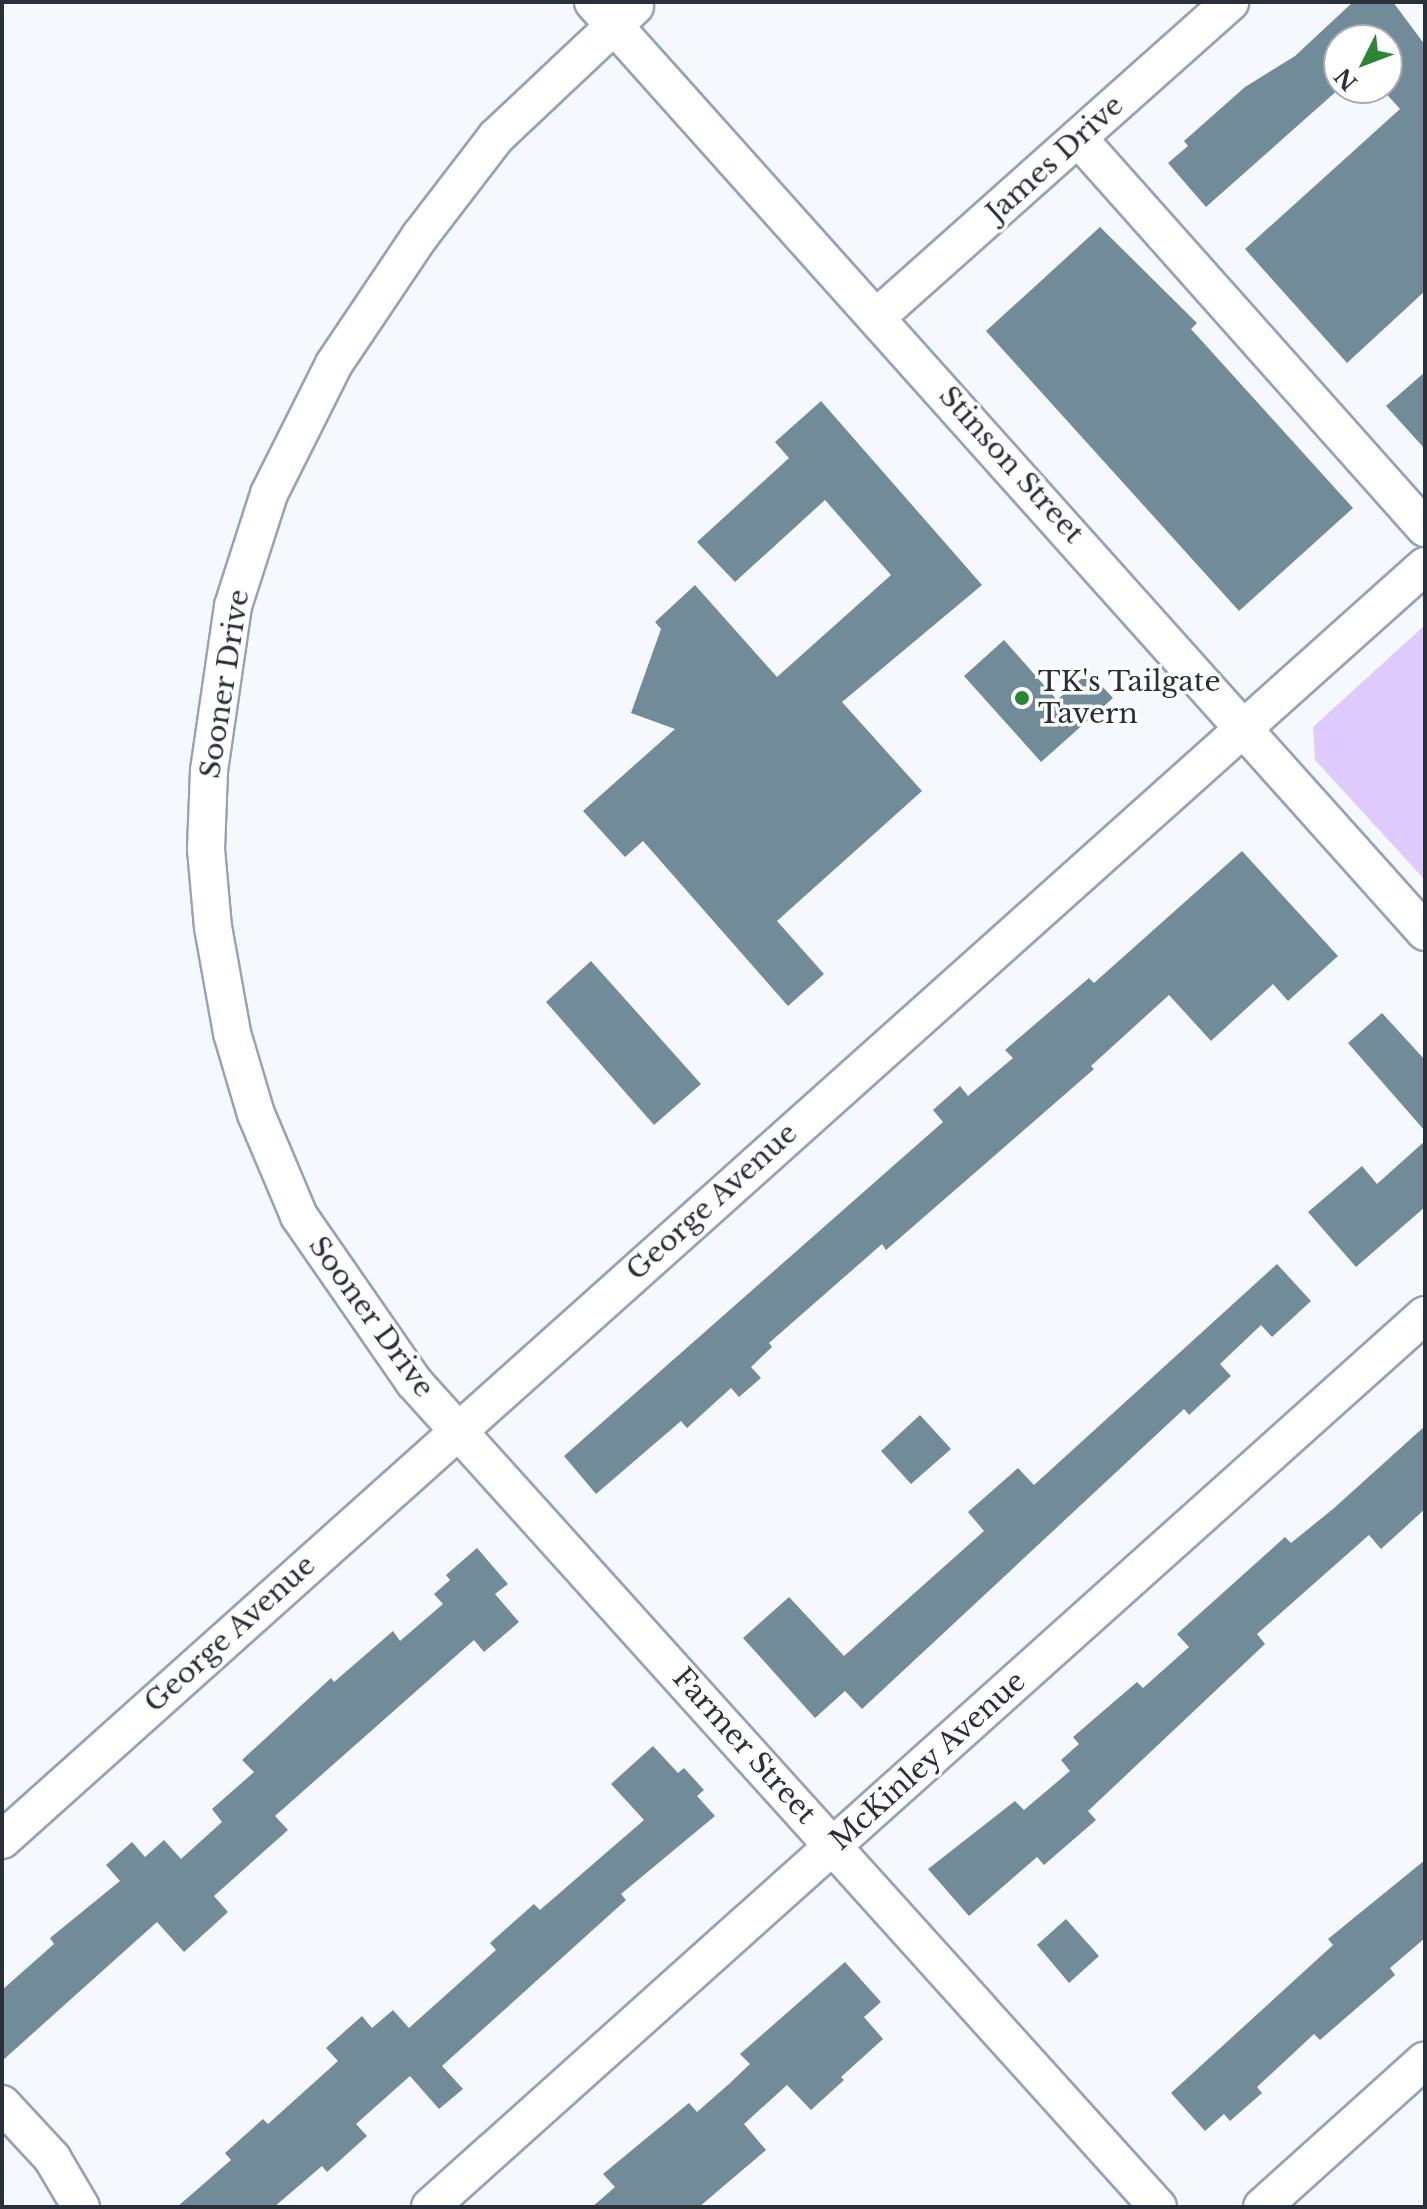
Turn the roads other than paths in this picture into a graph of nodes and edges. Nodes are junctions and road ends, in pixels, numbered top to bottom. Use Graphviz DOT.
graph roads {
  1 [pos="1231,2"];
  2 [pos="614,11"];
  3 [pos="1078,138"];
  4 [pos="878,316"];
  5 [pos="1425,528"];
  6 [pos="1425,566"];
  7 [pos="1245,729"];
  8 [pos="1425,932"];
  9 [pos="1425,1315"];
  10 [pos="456,1429"];
  11 [pos="2,1840"];
  12 [pos="835,1845"];
  13 [pos="1425,2060"];
  14 [pos="2,2104"];
  15 [pos="81,2207"];
  16 [pos="430,2207"];
  17 [pos="1158,2207"];
  18 [pos="1262,2207"];
  1 -- 3 [label="street, James Drive"];
  2 -- 4 [label="street, Stinson Street"];
  2 -- 10 [label="street, Sooner Drive"];
  3 -- 4 [label="street, James Drive"];
  3 -- 5 [label="street"];
  4 -- 7 [label="street, Stinson Street"];
  6 -- 7 [label="street, George Avenue"];
  7 -- 8 [label="street, Stinson Street"];
  7 -- 10 [label="street, George Avenue"];
  9 -- 12 [label="street, McKinley Avenue"];
  10 -- 11 [label="street, George Avenue"];
  10 -- 12 [label="street, Farmer Street"];
  12 -- 16 [label="street, McKinley Avenue"];
  12 -- 17 [label="street, Farmer Street"];
  13 -- 18 [label="street"];
  14 -- 15 [label="street"];
}
